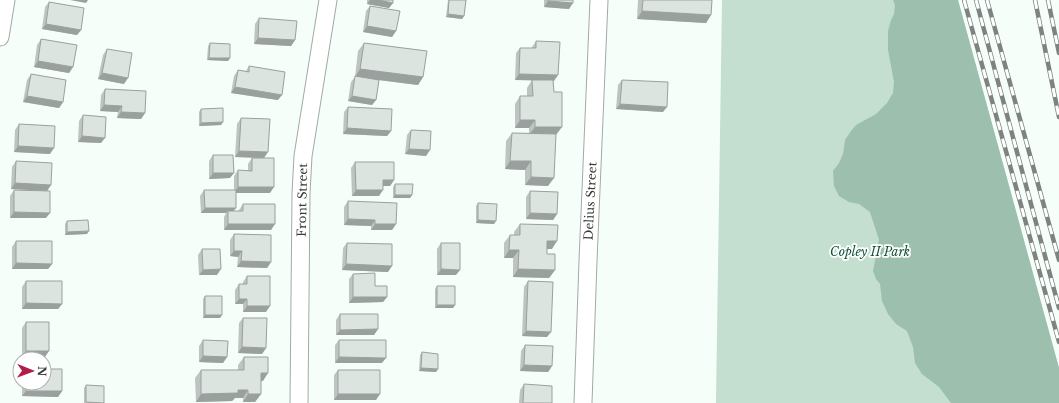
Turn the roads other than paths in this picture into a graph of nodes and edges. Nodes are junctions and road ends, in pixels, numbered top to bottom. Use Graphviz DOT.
graph roads {
  1 [pos="6,0"];
  2 [pos="328,0"];
  3 [pos="599,0"];
  4 [pos="0,37"];
  5 [pos="300,403"];
  6 [pos="583,403"];
  1 -- 4 [label="street"];
  2 -- 5 [label="street, Front Street"];
  3 -- 6 [label="street, Delius Street"];
}
